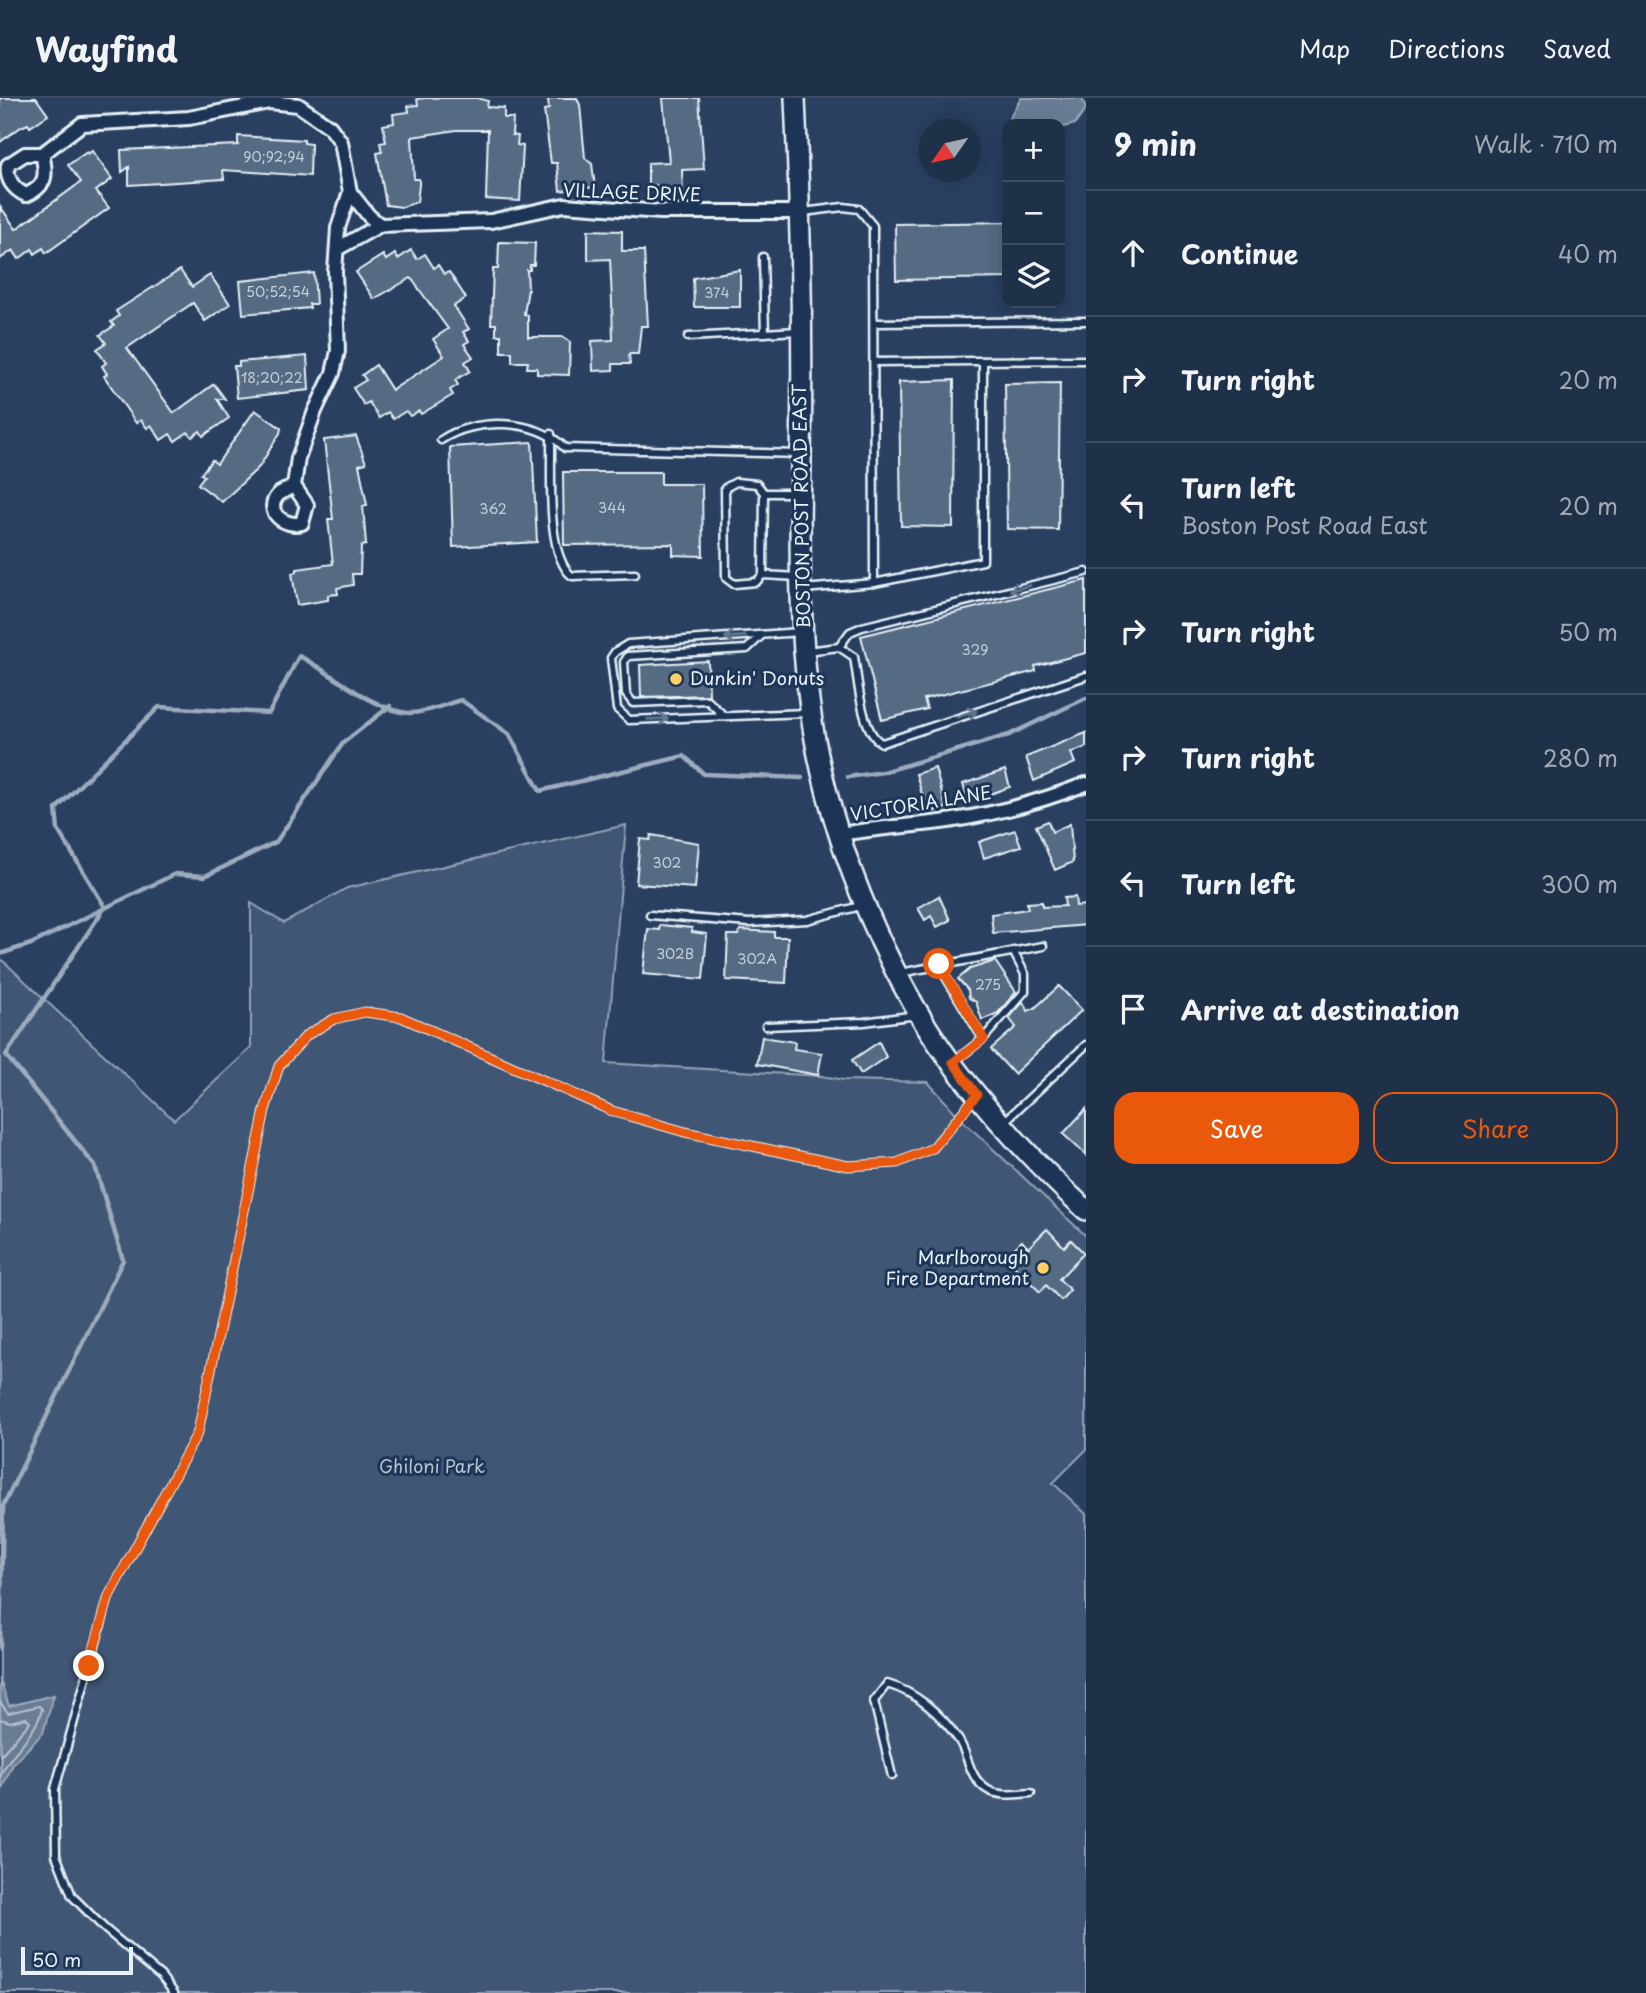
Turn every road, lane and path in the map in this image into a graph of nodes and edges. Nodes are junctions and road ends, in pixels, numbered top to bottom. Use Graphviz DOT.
graph roads {
  1 [pos="795,98"];
  2 [pos="43,154"];
  3 [pos="351,192"];
  4 [pos="801,212"];
  5 [pos="380,225"];
  6 [pos="337,249"];
  7 [pos="763,257"];
  8 [pos="1086,321"];
  9 [pos="874,323"];
  10 [pos="800,331"];
  11 [pos="765,333"];
  12 [pos="688,337"];
  13 [pos="1086,360"];
  14 [pos="983,361"];
  15 [pos="874,362"];
  16 [pos="551,434"];
  17 [pos="441,440"];
  18 [pos="801,454"];
  19 [pos="294,486"];
  20 [pos="764,493"];
  21 [pos="800,494"];
  22 [pos="1086,572"];
  23 [pos="635,574"];
  24 [pos="763,575"];
  25 [pos="800,583"];
  26 [pos="874,583"];
  27 [pos="762,635"];
  28 [pos="804,642"];
  29 [pos="839,647"];
  30 [pos="1086,676"];
  31 [pos="811,712"];
  32 [pos="724,716"];
  33 [pos="1086,784"];
  34 [pos="841,834"];
  35 [pos="866,905"];
  36 [pos="650,915"];
  37 [pos="1043,946"];
  38 [pos="1013,951"];
  39 [pos="939,964"];
  40 [pos="898,973"];
  41 [pos="922,1014"];
  42 [pos="766,1026"];
  43 [pos="984,1039"];
  44 [pos="1086,1045"];
  45 [pos="953,1062"];
  46 [pos="977,1095"];
  47 [pos="1003,1123"];
  48 [pos="1086,1210"];
  49 [pos="892,1776"];
  50 [pos="1031,1793"];
  51 [pos="174,1993"];
  1 -- 4 [label="main road, BOSTON POST ROAD EAST"];
  2 -- 3 [label="street"];
  3 -- 5 [label="street"];
  3 -- 6 [label="street"];
  4 -- 5 [label="street, VILLAGE DRIVE"];
  4 -- 9 [label="lane"];
  4 -- 10 [label="main road, BOSTON POST ROAD EAST"];
  5 -- 6 [label="street, VILLAGE DRIVE"];
  6 -- 19 [label="street"];
  7 -- 11 [label="lane"];
  8 -- 9 [label="lane"];
  9 -- 15 [label="lane"];
  10 -- 11 [label="lane"];
  10 -- 18 [label="main road, BOSTON POST ROAD EAST"];
  11 -- 12 [label="lane"];
  13 -- 14 [label="lane"];
  14 -- 15 [label="lane"];
  14 -- 26 [label="lane"];
  15 -- 26 [label="lane"];
  16 -- 17 [label="lane"];
  16 -- 18 [label="lane"];
  16 -- 23 [label="lane"];
  18 -- 21 [label="main road, BOSTON POST ROAD EAST"];
  20 -- 21 [label="lane"];
  20 -- 24 [label="lane"];
  20 -- 24 [label="lane"];
  21 -- 25 [label="main road, BOSTON POST ROAD EAST"];
  22 -- 29 [label="lane, one-way"];
  24 -- 25 [label="lane"];
  25 -- 26 [label="lane"];
  25 -- 28 [label="main road, BOSTON POST ROAD EAST"];
  27 -- 28 [label="lane"];
  27 -- 32 [label="lane"];
  27 -- 32 [label="lane, one-way"];
  28 -- 29 [label="lane"];
  28 -- 31 [label="main road, BOSTON POST ROAD EAST"];
  29 -- 30 [label="lane, one-way"];
  31 -- 32 [label="lane"];
  31 -- 34 [label="main road, BOSTON POST ROAD EAST"];
  33 -- 34 [label="street, VICTORIA LANE"];
  34 -- 35 [label="main road, BOSTON POST ROAD EAST"];
  35 -- 36 [label="lane"];
  35 -- 40 [label="main road, BOSTON POST ROAD EAST"];
  37 -- 38 [label="lane"];
  38 -- 39 [label="lane"];
  38 -- 43 [label="lane"];
  39 -- 40 [label="lane"];
  39 -- 43 [label="lane"];
  40 -- 41 [label="main road, BOSTON POST ROAD EAST"];
  41 -- 42 [label="lane"];
  41 -- 45 [label="main road, BOSTON POST ROAD EAST"];
  43 -- 45 [label="lane"];
  44 -- 47 [label="lane"];
  45 -- 46 [label="main road, BOSTON POST ROAD EAST"];
  46 -- 47 [label="main road, BOSTON POST ROAD EAST"];
  46 -- 51 [label="lane"];
  47 -- 48 [label="main road, BOSTON POST ROAD EAST"];
  49 -- 50 [label="lane"];
}
